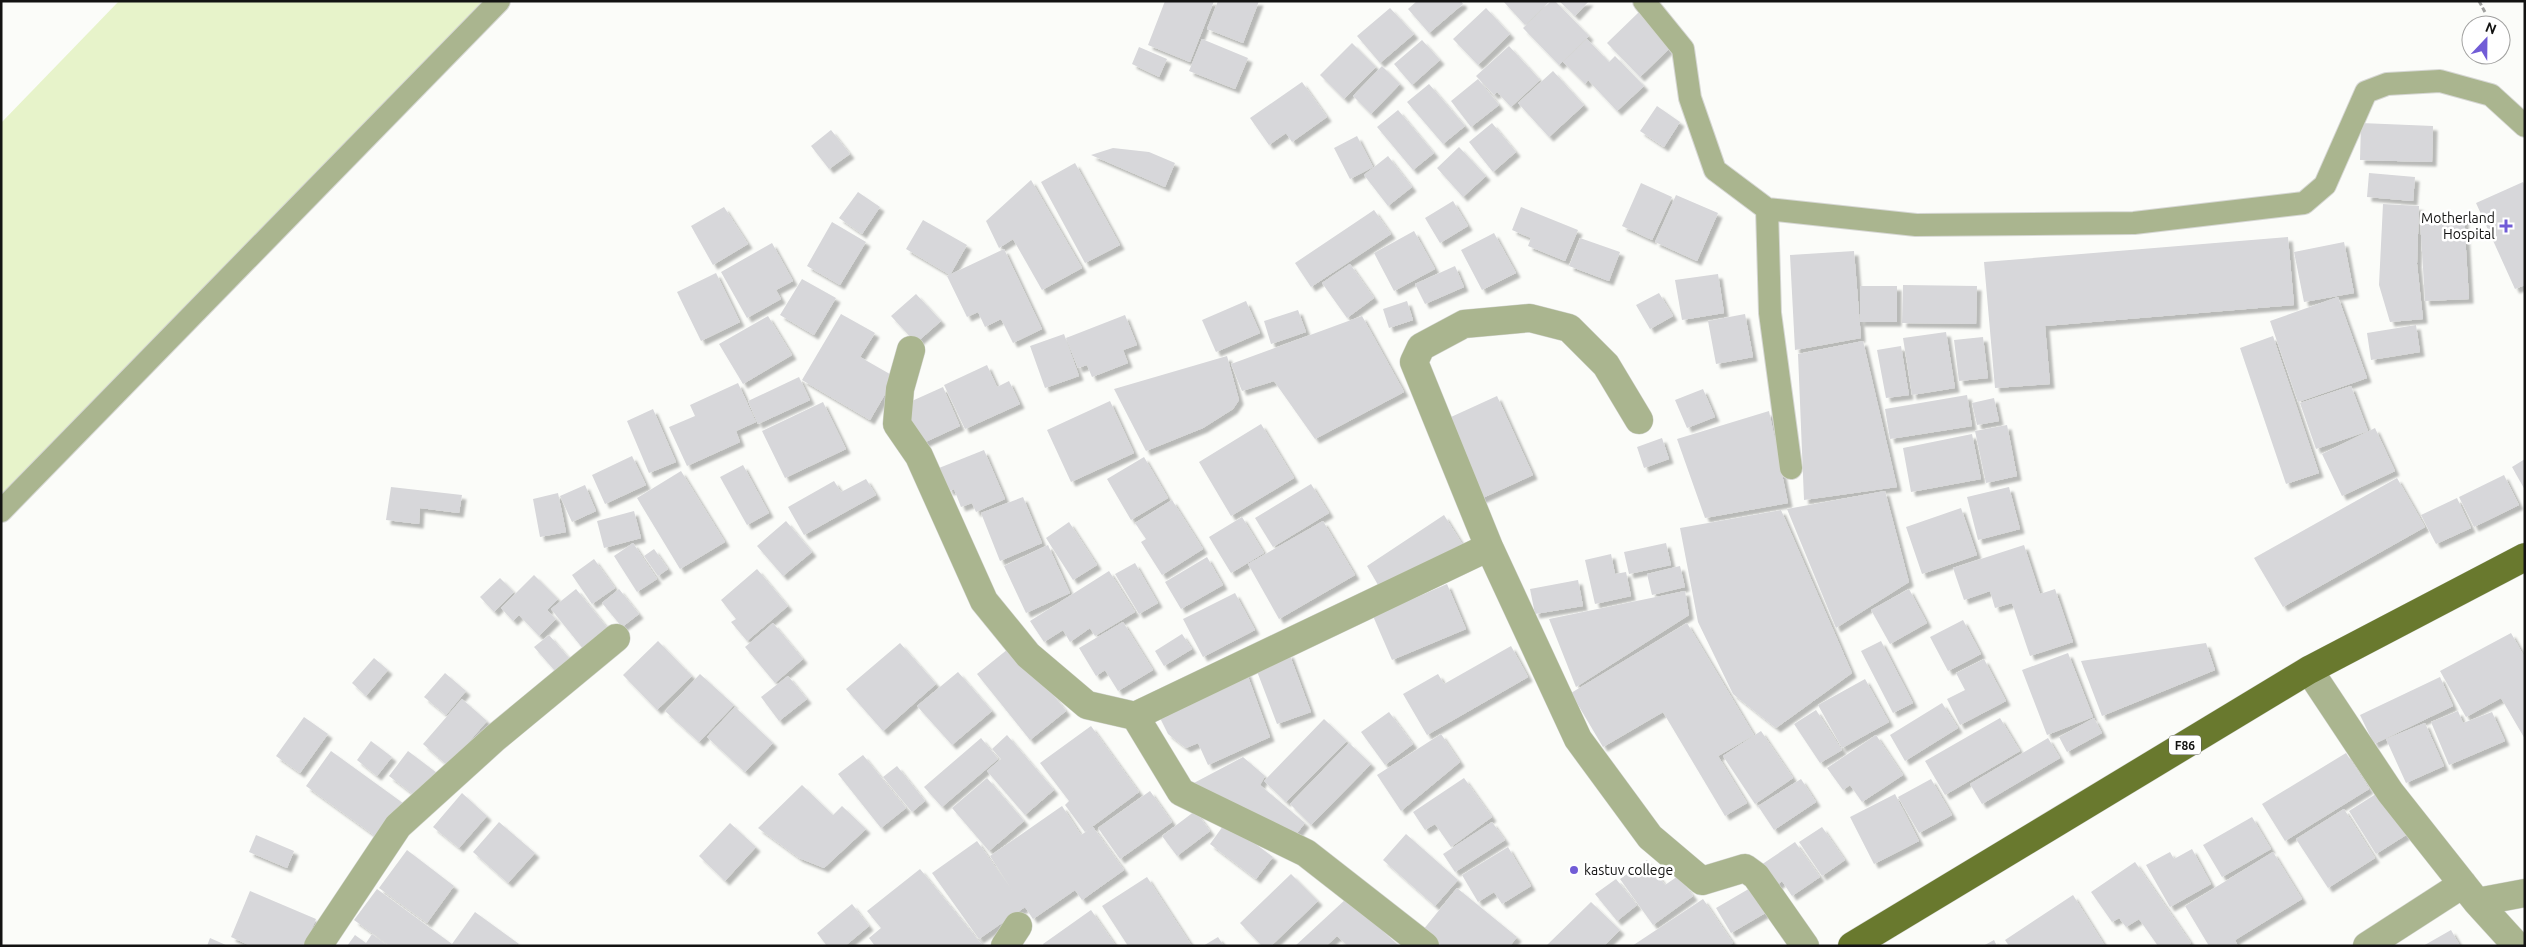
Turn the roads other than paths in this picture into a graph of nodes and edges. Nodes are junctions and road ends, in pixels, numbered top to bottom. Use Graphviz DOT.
graph roads {
  1 [pos="499,1"];
  2 [pos="1644,1"];
  3 [pos="2525,126"];
  4 [pos="1767,209"];
  5 [pos="911,350"];
  6 [pos="1639,420"];
  7 [pos="1791,468"];
  8 [pos="1,511"];
  9 [pos="1489,547"];
  10 [pos="2525,557"];
  11 [pos="616,638"];
  12 [pos="2308,670"];
  13 [pos="1135,716"];
  14 [pos="2470,893"];
  15 [pos="2525,893"];
  16 [pos="318,946"];
  17 [pos="1425,946"];
  18 [pos="1805,946"];
  19 [pos="1852,946"];
  20 [pos="2368,946"];
  21 [pos="2517,946"];
  1 -- 8 [label="lane"];
  2 -- 4 [label="lane"];
  3 -- 4 [label="lane"];
  4 -- 7 [label="lane"];
  5 -- 13 [label="street"];
  6 -- 9 [label="street"];
  9 -- 13 [label="street"];
  9 -- 18 [label="street"];
  10 -- 12 [label="main road, F86"];
  11 -- 16 [label="street"];
  12 -- 14 [label="street"];
  12 -- 19 [label="main road, F86"];
  13 -- 17 [label="street"];
  14 -- 15 [label="street"];
  14 -- 20 [label="street"];
  14 -- 21 [label="street"];
}
